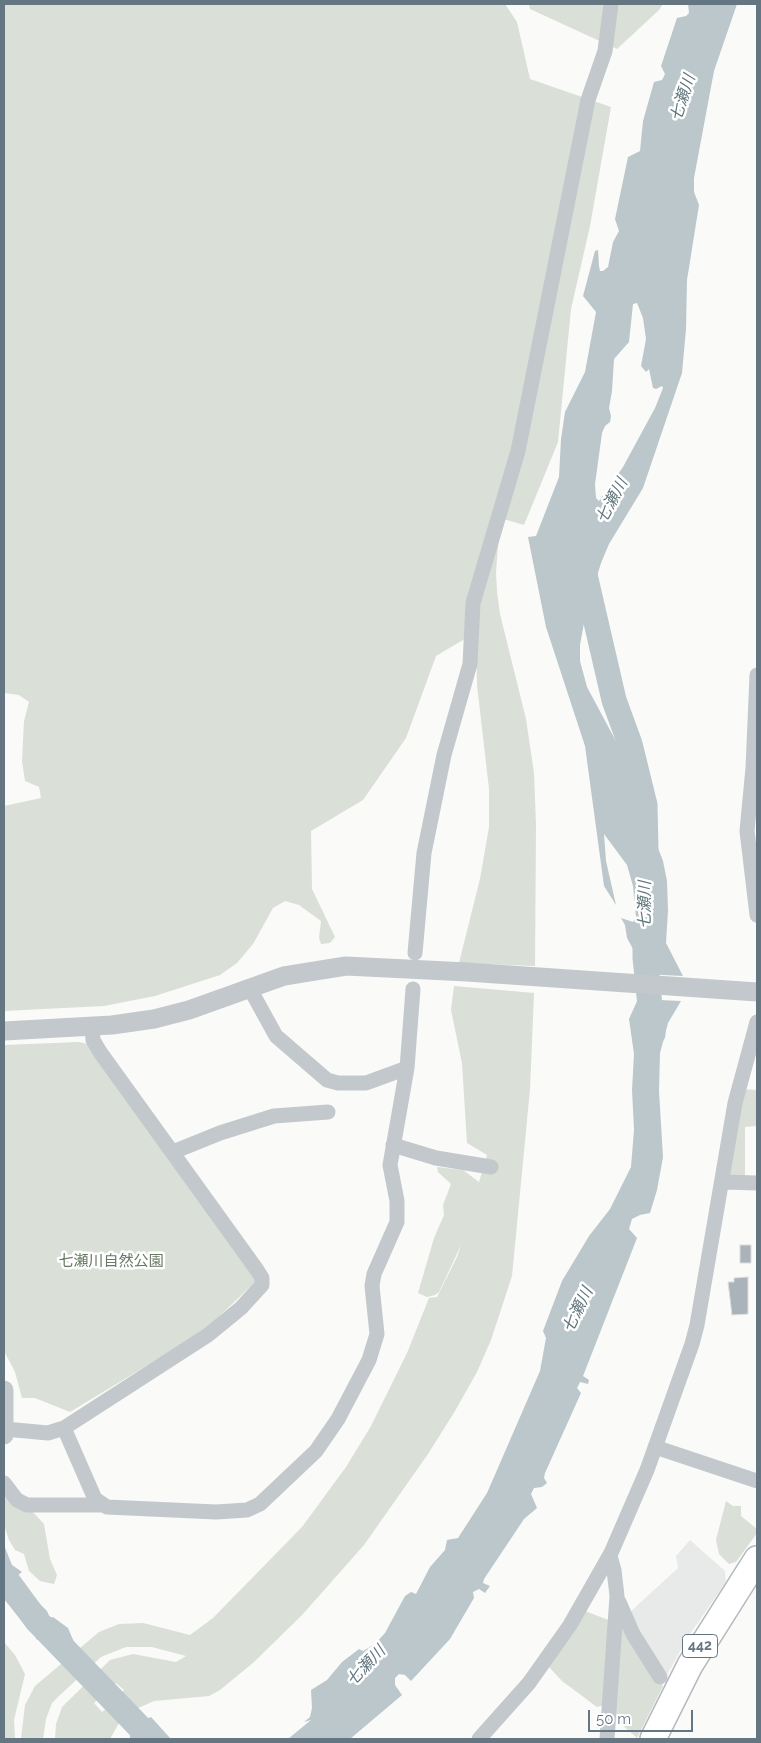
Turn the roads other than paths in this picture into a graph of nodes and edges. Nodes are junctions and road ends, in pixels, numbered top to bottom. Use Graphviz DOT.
graph roads {
  1 [pos="611,4"];
  2 [pos="757,675"];
  3 [pos="757,915"];
  4 [pos="415,953"];
  5 [pos="249,987"];
  6 [pos="413,989"];
  7 [pos="757,992"];
  8 [pos="757,1022"];
  9 [pos="92,1026"];
  10 [pos="4,1031"];
  11 [pos="407,1068"];
  12 [pos="328,1112"];
  13 [pos="393,1145"];
  14 [pos="173,1152"];
  15 [pos="491,1167"];
  16 [pos="723,1182"];
  17 [pos="757,1182"];
  18 [pos="4,1390"];
  19 [pos="64,1428"];
  20 [pos="4,1432"];
  21 [pos="655,1447"];
  22 [pos="757,1481"];
  23 [pos="4,1483"];
  24 [pos="102,1505"];
  25 [pos="610,1556"];
  26 [pos="757,1559"];
  27 [pos="617,1596"];
  28 [pos="660,1677"];
  29 [pos="479,1739"];
  30 [pos="607,1739"];
  31 [pos="653,1739"];
  1 -- 4 [label="street"];
  2 -- 3 [label="street"];
  5 -- 7 [label="street"];
  5 -- 9 [label="street"];
  5 -- 11 [label="street"];
  6 -- 11 [label="street"];
  8 -- 16 [label="street"];
  9 -- 10 [label="street"];
  9 -- 14 [label="street"];
  11 -- 13 [label="street"];
  12 -- 14 [label="street"];
  13 -- 15 [label="street"];
  13 -- 24 [label="street"];
  14 -- 19 [label="street"];
  16 -- 17 [label="street"];
  16 -- 21 [label="street"];
  18 -- 20 [label="street"];
  19 -- 20 [label="street"];
  19 -- 24 [label="street"];
  21 -- 22 [label="street"];
  21 -- 25 [label="street"];
  23 -- 24 [label="street"];
  25 -- 27 [label="street"];
  25 -- 29 [label="street"];
  26 -- 31 [label="highway, 442"];
  27 -- 28 [label="street"];
  27 -- 30 [label="street"];
}
